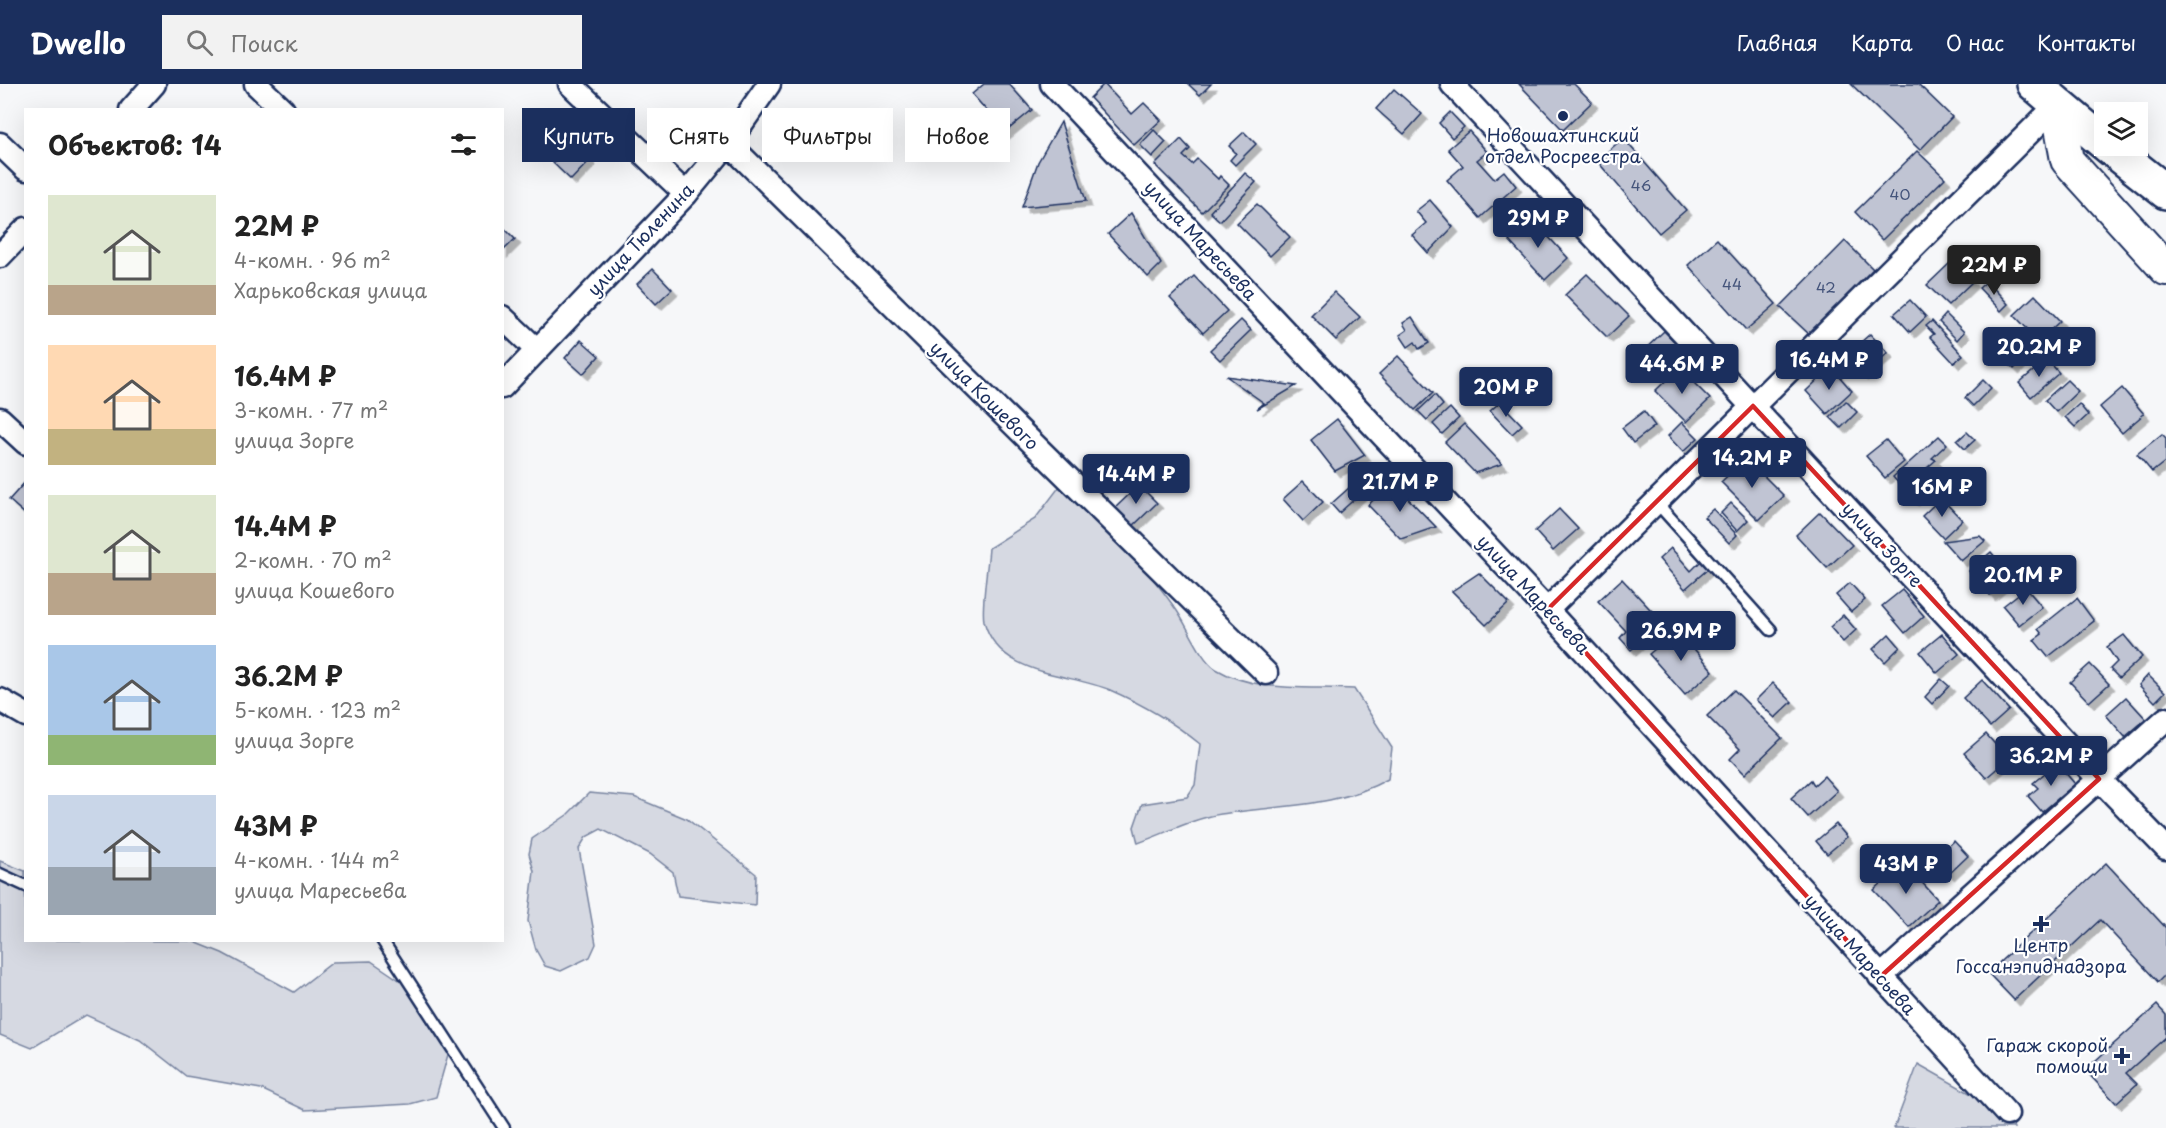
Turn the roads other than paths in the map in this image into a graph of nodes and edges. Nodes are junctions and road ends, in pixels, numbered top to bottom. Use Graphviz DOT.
graph roads {
  1 [pos="154,84"];
  2 [pos="256,84"];
  3 [pos="570,84"];
  4 [pos="769,84"];
  5 [pos="1052,84"];
  6 [pos="1452,84"];
  7 [pos="2046,95"];
  8 [pos="133,108"];
  9 [pos="281,108"];
  10 [pos="750,112"];
  11 [pos="2094,134"];
  12 [pos="0,144"];
  13 [pos="2121,156"];
  14 [pos="713,162"];
  15 [pos="746,162"];
  16 [pos="24,167"];
  17 [pos="2166,192"];
  18 [pos="686,194"];
  19 [pos="24,230"];
  20 [pos="0,256"];
  21 [pos="2166,269"];
  22 [pos="504,319"];
  23 [pos="537,350"];
  24 [pos="504,385"];
  25 [pos="1753,406"];
  26 [pos="0,419"];
  27 [pos="24,441"];
  28 [pos="1656,502"];
  29 [pos="1547,610"];
  30 [pos="1771,630"];
  31 [pos="1266,673"];
  32 [pos="0,700"];
  33 [pos="24,714"];
  34 [pos="2166,719"];
  35 [pos="2098,779"];
  36 [pos="2166,848"];
  37 [pos="0,874"];
  38 [pos="24,885"];
  39 [pos="383,942"];
  40 [pos="1880,977"];
  41 [pos="2007,1114"];
  42 [pos="504,1128"];
  1 -- 8 [label="street"];
  2 -- 9 [label="street"];
  3 -- 18 [label="street"];
  4 -- 10 [label="street, улица Тюленина"];
  5 -- 29 [label="street, улица Маресьева"];
  6 -- 25 [label="street, улица Зорге"];
  7 -- 11 [label="highway"];
  7 -- 21 [label="main road"];
  7 -- 25 [label="street"];
  12 -- 16 [label="street"];
  13 -- 17 [label="highway"];
  14 -- 18 [label="street, улица Тюленина"];
  15 -- 31 [label="street, улица Кошевого"];
  18 -- 23 [label="street, улица Тюленина"];
  19 -- 20 [label="street"];
  22 -- 23 [label="street"];
  23 -- 24 [label="street, улица Тюленина"];
  25 -- 28 [label="street"];
  25 -- 35 [label="street, улица Зорге"];
  26 -- 27 [label="street"];
  28 -- 29 [label="street"];
  28 -- 30 [label="lane"];
  29 -- 40 [label="street, улица Маресьева"];
  32 -- 33 [label="street"];
  34 -- 35 [label="street"];
  35 -- 36 [label="street, улица Зорге"];
  35 -- 40 [label="street"];
  37 -- 38 [label="lane"];
  39 -- 42 [label="lane"];
  40 -- 41 [label="street, улица Маресьева"];
}
